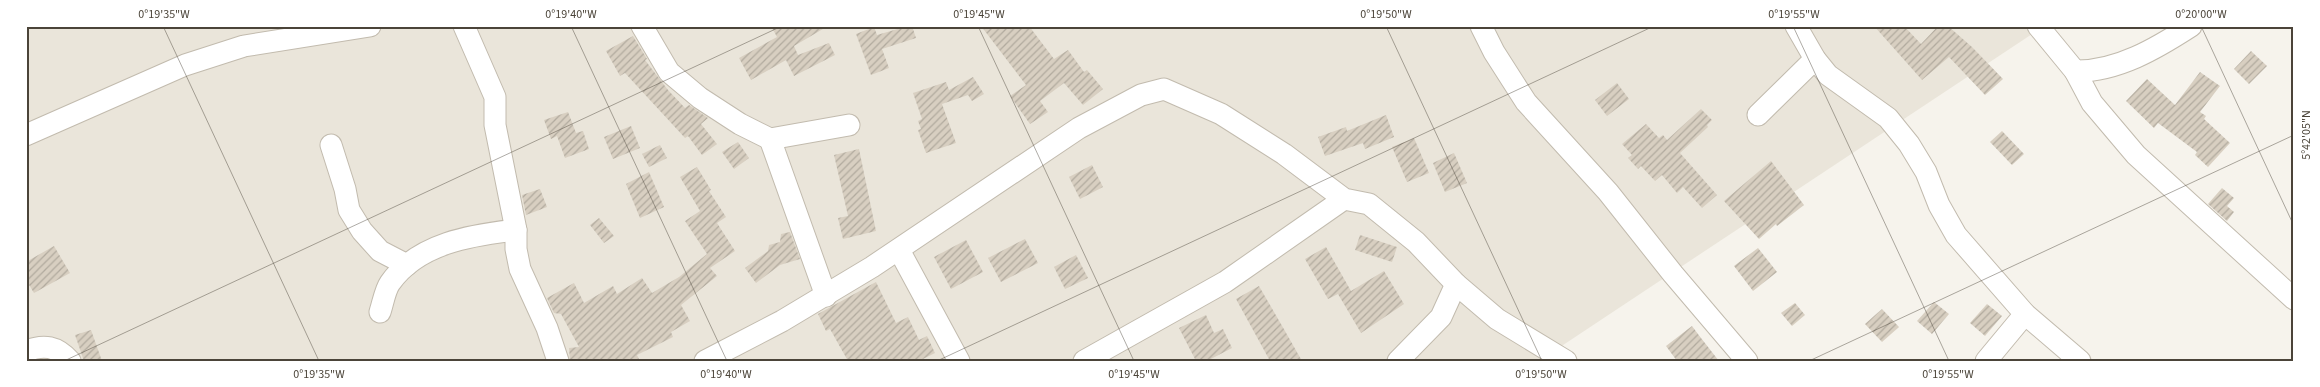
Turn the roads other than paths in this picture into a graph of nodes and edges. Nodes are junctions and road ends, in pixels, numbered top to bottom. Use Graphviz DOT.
graph roads {
  1 [pos="370,26"];
  2 [pos="464,26"];
  3 [pos="642,26"];
  4 [pos="1481,26"];
  5 [pos="1796,26"];
  6 [pos="2038,26"];
  7 [pos="2191,26"];
  8 [pos="318,30"];
  9 [pos="1815,59"];
  10 [pos="2075,71"];
  11 [pos="1758,115"];
  12 [pos="849,125"];
  13 [pos="26,135"];
  14 [pos="770,139"];
  15 [pos="331,145"];
  16 [pos="1344,199"];
  17 [pos="516,230"];
  18 [pos="899,250"];
  19 [pos="408,265"];
  20 [pos="1456,284"];
  21 [pos="826,296"];
  22 [pos="2294,299"];
  23 [pos="380,312"];
  24 [pos="2025,314"];
  25 [pos="26,351"];
  26 [pos="70,361"];
  27 [pos="558,361"];
  28 [pos="705,361"];
  29 [pos="959,361"];
  30 [pos="1084,361"];
  31 [pos="1398,361"];
  32 [pos="1566,361"];
  33 [pos="1747,361"];
  34 [pos="1986,361"];
  35 [pos="2080,361"];
  1 -- 8 [label="street"];
  2 -- 17 [label="street"];
  3 -- 14 [label="street"];
  4 -- 33 [label="street"];
  5 -- 9 [label="street"];
  6 -- 10 [label="street"];
  7 -- 10 [label="street"];
  8 -- 13 [label="street"];
  9 -- 11 [label="street"];
  9 -- 24 [label="street"];
  10 -- 22 [label="street"];
  12 -- 14 [label="street"];
  14 -- 21 [label="street"];
  15 -- 19 [label="street"];
  16 -- 18 [label="street"];
  16 -- 20 [label="street"];
  16 -- 30 [label="street"];
  17 -- 19 [label="street"];
  17 -- 27 [label="street"];
  18 -- 21 [label="street"];
  18 -- 29 [label="street"];
  19 -- 23 [label="street"];
  20 -- 31 [label="street"];
  20 -- 32 [label="street"];
  21 -- 28 [label="street"];
  24 -- 34 [label="street"];
  24 -- 35 [label="street"];
  25 -- 26 [label="street"];
}
